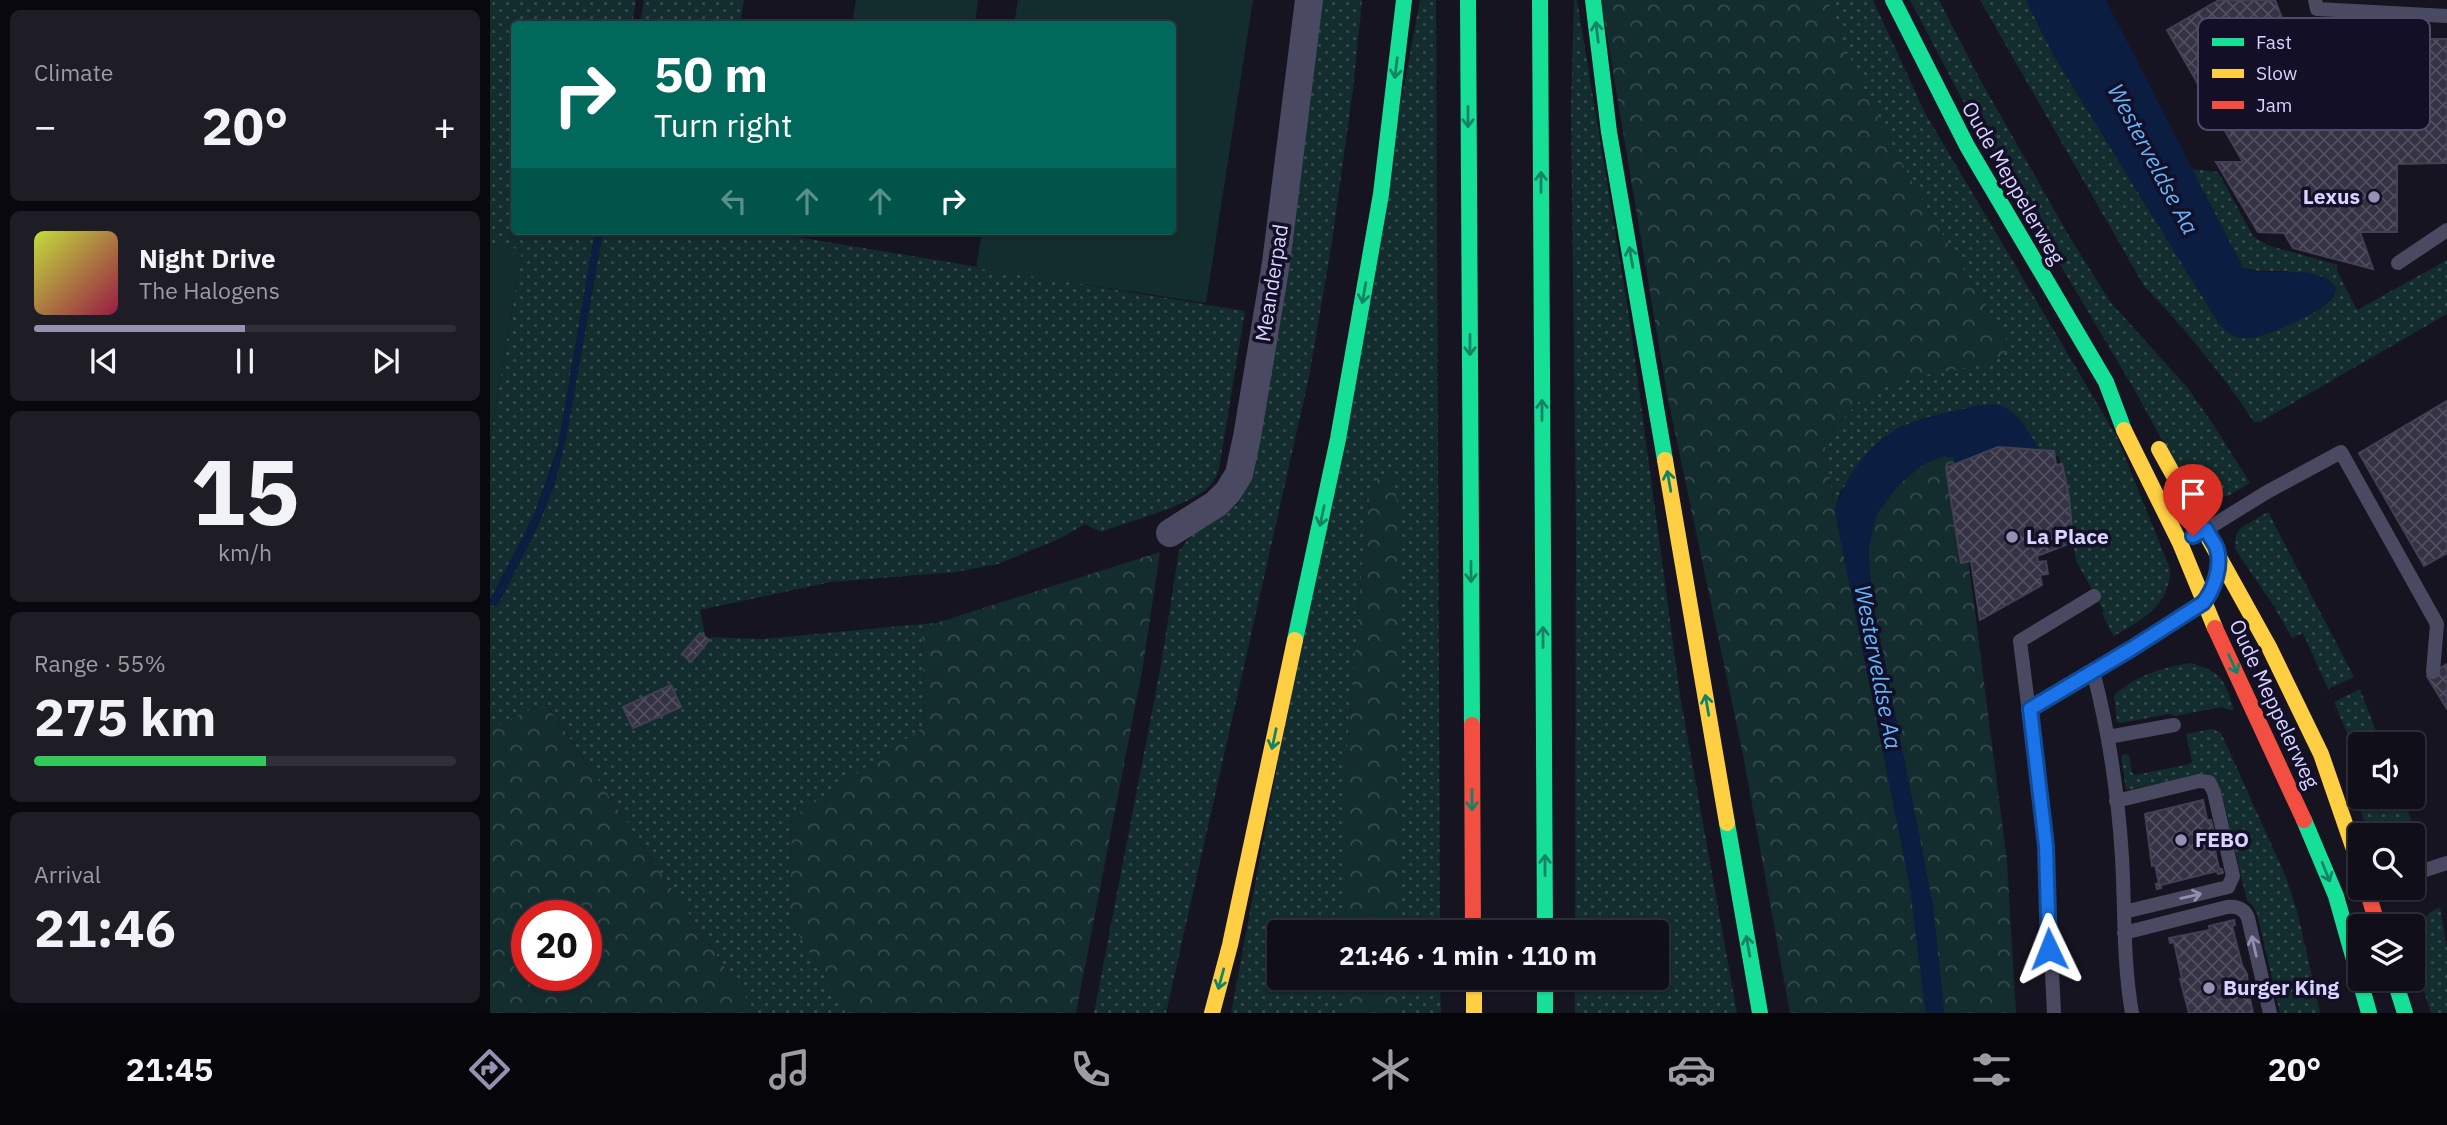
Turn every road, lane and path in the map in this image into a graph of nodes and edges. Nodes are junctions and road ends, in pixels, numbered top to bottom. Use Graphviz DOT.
graph roads {
  1 [pos="1309,0"];
  2 [pos="1404,0"];
  3 [pos="1468,0"];
  4 [pos="1540,0"];
  5 [pos="1593,0"];
  6 [pos="1893,0"];
  7 [pos="2315,0"];
  8 [pos="2447,16"];
  9 [pos="2447,230"];
  10 [pos="2398,263"];
  11 [pos="2106,382"];
  12 [pos="2132,408"];
  13 [pos="2153,439"];
  14 [pos="1170,533"];
  15 [pos="2211,540"];
  16 [pos="2180,543"];
  17 [pos="2094,596"];
  18 [pos="2203,603"];
  19 [pos="2437,624"];
  20 [pos="2447,640"];
  21 [pos="2270,649"];
  22 [pos="2093,671"];
  23 [pos="2433,673"];
  24 [pos="2030,709"];
  25 [pos="2174,725"];
  26 [pos="2108,737"];
  27 [pos="2116,801"];
  28 [pos="2348,831"];
  29 [pos="2447,863"];
  30 [pos="2425,870"];
  31 [pos="2348,879"];
  32 [pos="2357,900"];
  33 [pos="2124,912"];
  34 [pos="1473,920"];
  35 [pos="1545,920"];
  36 [pos="2124,933"];
  37 [pos="1474,990"];
  38 [pos="1545,990"];
  39 [pos="2398,991"];
  40 [pos="1212,1013"];
  41 [pos="1474,1013"];
  42 [pos="1545,1013"];
  43 [pos="1760,1013"];
  44 [pos="2054,1013"];
  45 [pos="2132,1013"];
  46 [pos="2270,1013"];
  47 [pos="2369,1013"];
  48 [pos="2405,1013"];
  1 -- 14 [label="street, Meanderpad"];
  2 -- 40 [label="main road, one-way"];
  3 -- 34 [label="main road, one-way"];
  35 -- 4 [label="main road, one-way"];
  43 -- 5 [label="main road, one-way"];
  6 -- 11 [label="main road, Oude Meppelerweg"];
  7 -- 8 [label="lane"];
  9 -- 10 [label="lane"];
  11 -- 12 [label="main road, Oude Meppelerweg"];
  11 -- 16 [label="main road, Oude Meppelerweg"];
  13 -- 15 [label="main road, Oude Meppelerweg"];
  15 -- 16 [label="street"];
  15 -- 18 [label="street"];
  15 -- 19 [label="lane"];
  15 -- 21 [label="main road, Oude Meppelerweg"];
  16 -- 18 [label="main road, Oude Meppelerweg"];
  17 -- 24 [label="lane"];
  18 -- 21 [label="street"];
  18 -- 22 [label="lane"];
  18 -- 31 [label="main road, Oude Meppelerweg, one-way"];
  19 -- 20 [label="lane"];
  19 -- 23 [label="lane"];
  21 -- 28 [label="main road, Oude Meppelerweg"];
  22 -- 24 [label="lane"];
  22 -- 26 [label="lane"];
  24 -- 44 [label="lane"];
  25 -- 26 [label="lane"];
  26 -- 27 [label="lane"];
  27 -- 33 [label="lane"];
  33 -- 27 [label="lane, one-way"];
  29 -- 30 [label="lane"];
  32 -- 47 [label="main road, Oude Meppelerweg"];
  33 -- 36 [label="lane"];
  36 -- 45 [label="lane"];
  46 -- 36 [label="lane, one-way"];
  37 -- 41 [label="main road"];
  38 -- 42 [label="main road"];
  39 -- 48 [label="main road"];
}
